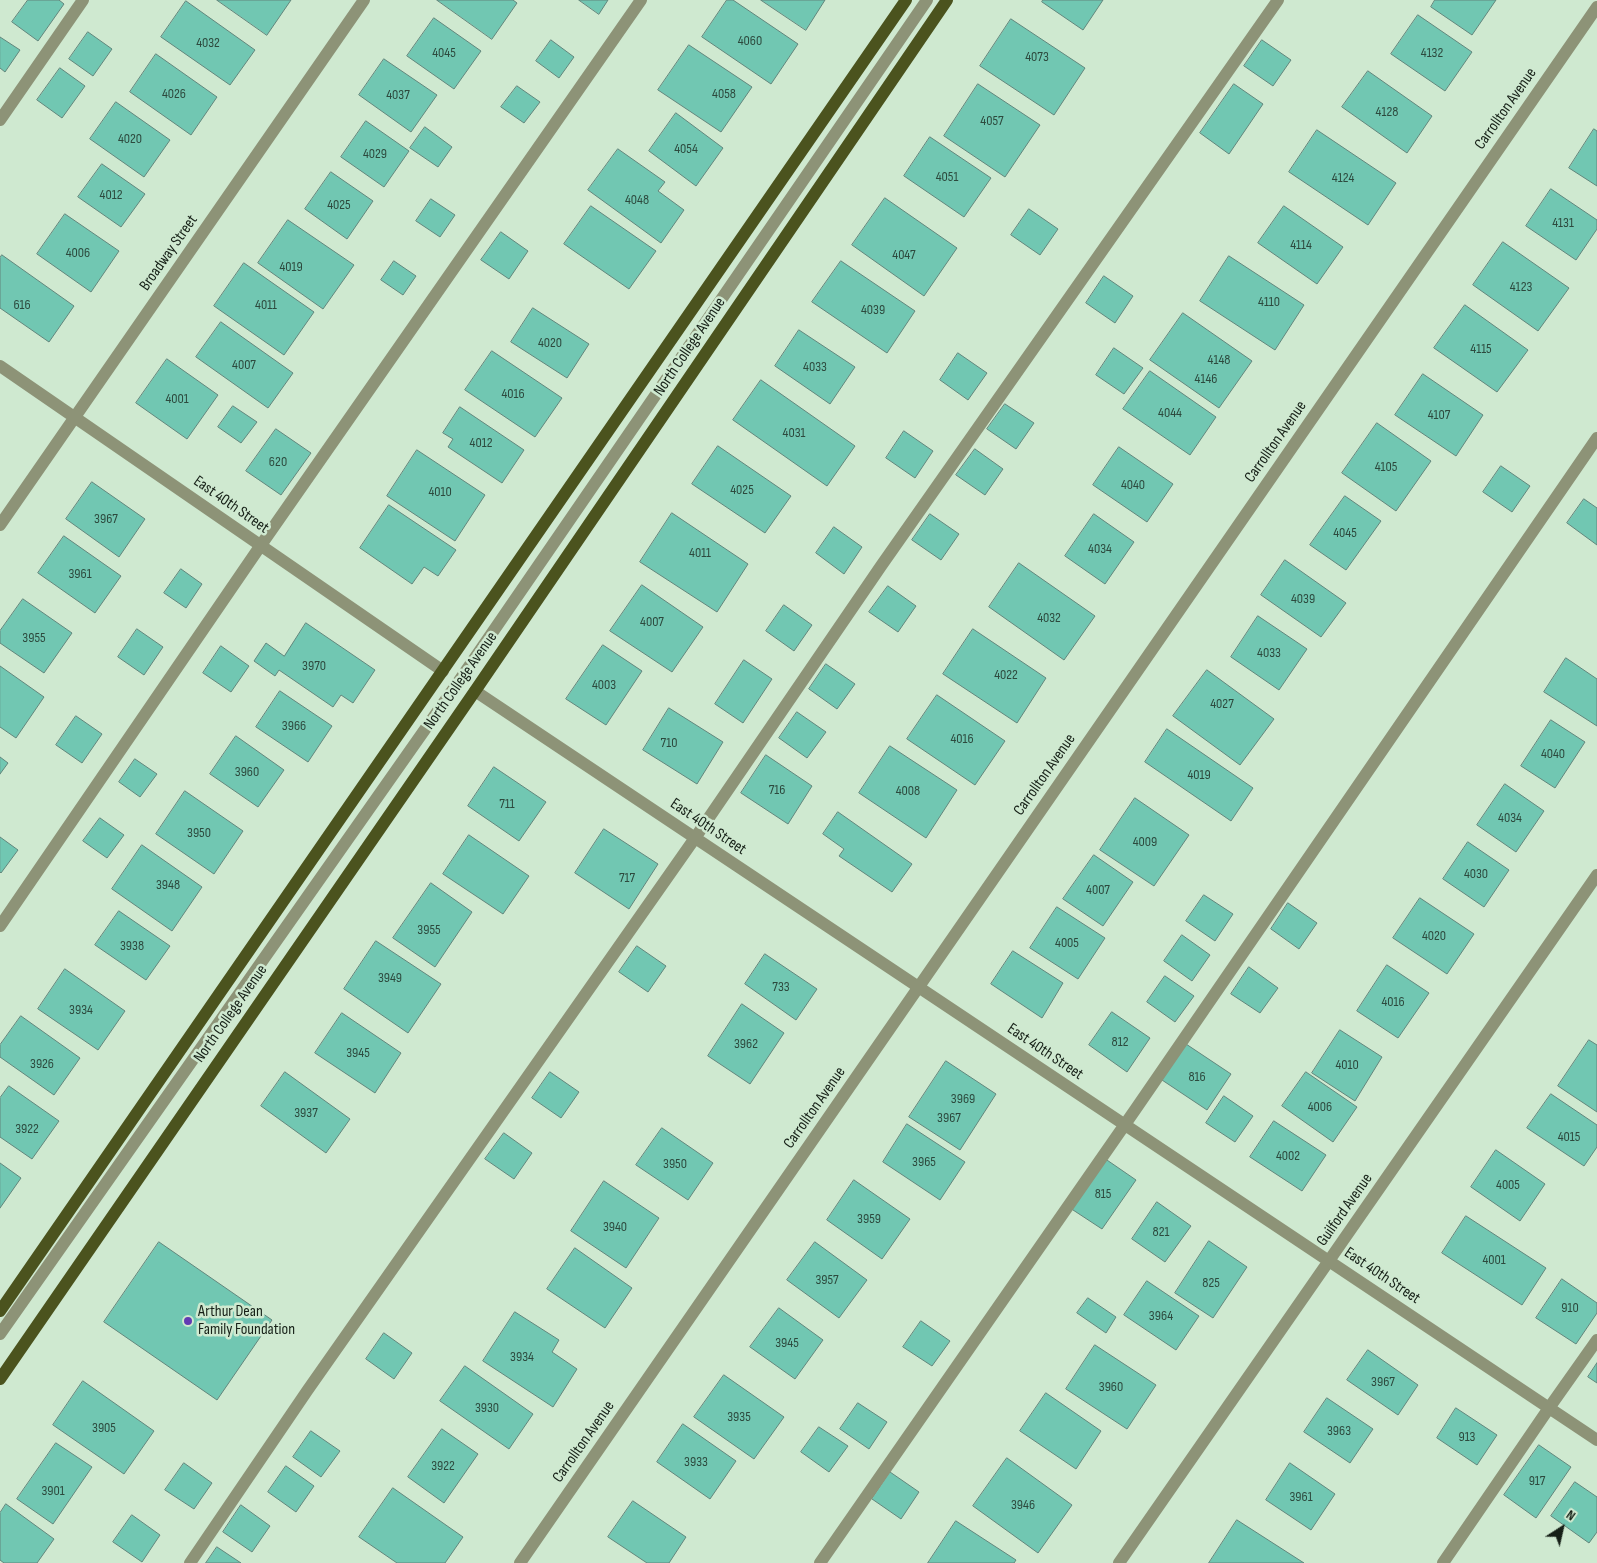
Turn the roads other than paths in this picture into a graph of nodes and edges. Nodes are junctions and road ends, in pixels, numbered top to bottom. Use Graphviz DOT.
graph roads {
  1 [pos="83,0"];
  2 [pos="364,0"];
  3 [pos="640,0"];
  4 [pos="906,0"];
  5 [pos="927,0"];
  6 [pos="947,0"];
  7 [pos="1278,0"];
  8 [pos="1597,6"];
  9 [pos="0,120"];
  10 [pos="0,366"];
  11 [pos="75,418"];
  12 [pos="1597,438"];
  13 [pos="0,525"];
  14 [pos="261,545"];
  15 [pos="442,670"];
  16 [pos="475,691"];
  17 [pos="695,838"];
  18 [pos="1597,875"];
  19 [pos="0,926"];
  20 [pos="918,986"];
  21 [pos="1125,1124"];
  22 [pos="1330,1261"];
  23 [pos="0,1311"];
  24 [pos="0,1334"];
  25 [pos="1597,1340"];
  26 [pos="0,1379"];
  27 [pos="1548,1408"];
  28 [pos="1597,1440"];
  29 [pos="190,1563"];
  30 [pos="520,1563"];
  31 [pos="820,1563"];
  32 [pos="1119,1563"];
  33 [pos="1442,1563"];
  1 -- 9 [label="street"];
  2 -- 11 [label="street, Broadway Street"];
  3 -- 14 [label="street"];
  4 -- 15 [label="main road, North College Avenue"];
  5 -- 24 [label="street, North College Avenue"];
  6 -- 16 [label="main road, North College Avenue"];
  7 -- 17 [label="street"];
  8 -- 20 [label="street, Carrollton Avenue"];
  10 -- 11 [label="street, East 40th Street"];
  11 -- 13 [label="street, Broadway Street"];
  11 -- 14 [label="street, East 40th Street"];
  12 -- 21 [label="street"];
  14 -- 15 [label="street, East 40th Street"];
  14 -- 19 [label="street"];
  15 -- 23 [label="main road, North College Avenue"];
  16 -- 17 [label="street, East 40th Street"];
  16 -- 26 [label="main road, North College Avenue"];
  17 -- 20 [label="street, East 40th Street"];
  17 -- 29 [label="street"];
  18 -- 22 [label="street, Guilford Avenue"];
  20 -- 21 [label="street, East 40th Street"];
  20 -- 30 [label="street, Carrollton Avenue"];
  21 -- 22 [label="street, East 40th Street"];
  21 -- 31 [label="street"];
  22 -- 27 [label="street, East 40th Street"];
  22 -- 32 [label="street, Guilford Avenue"];
  25 -- 27 [label="street"];
  27 -- 28 [label="street, East 40th Street"];
  27 -- 33 [label="street"];
}
